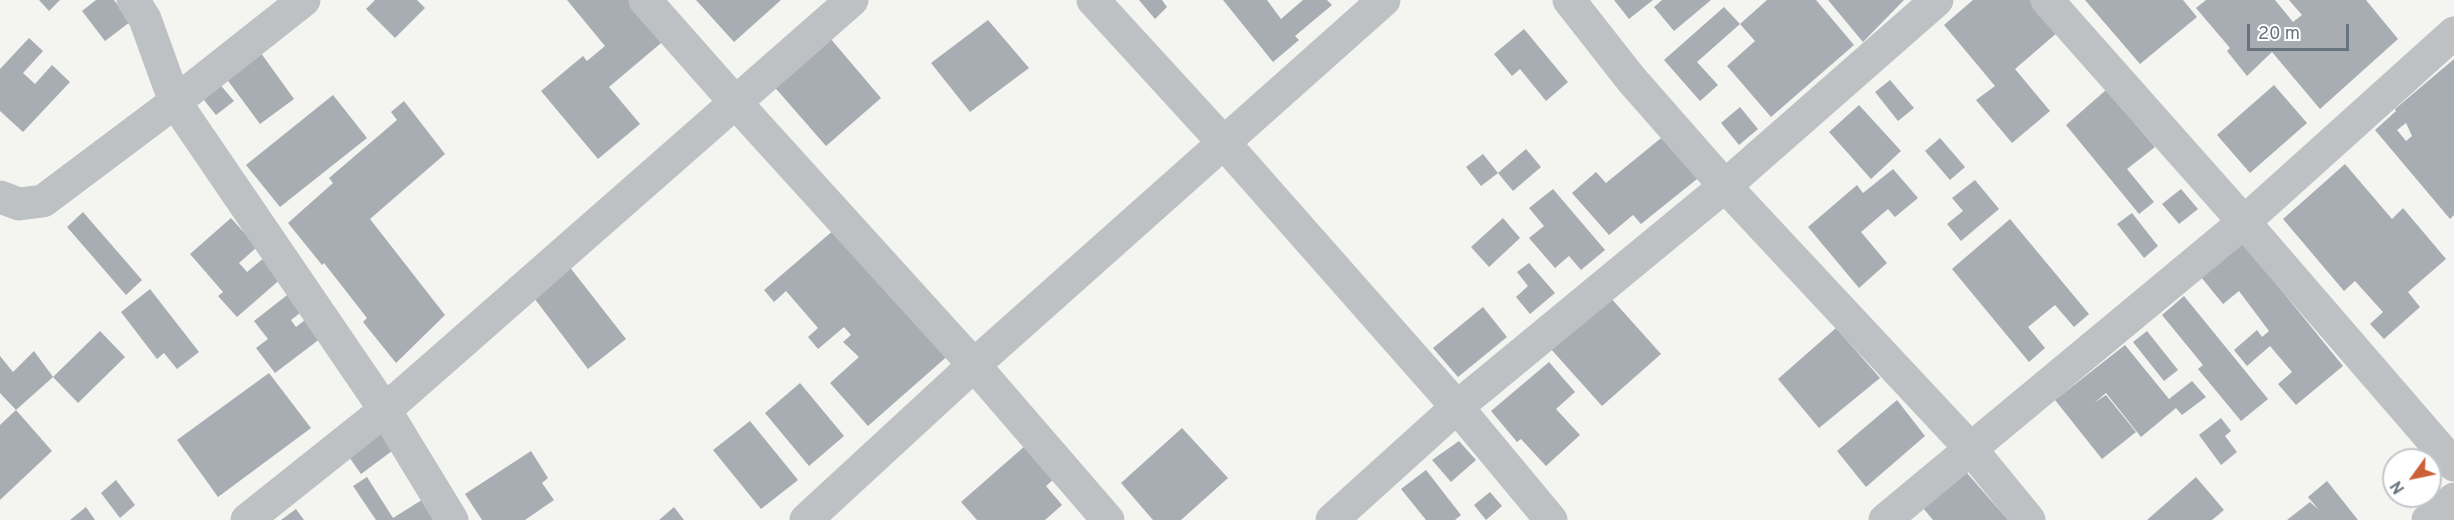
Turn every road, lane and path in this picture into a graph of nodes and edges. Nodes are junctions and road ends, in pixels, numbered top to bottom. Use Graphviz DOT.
graph roads {
  1 [pos="133,0"];
  2 [pos="304,0"];
  3 [pos="645,0"];
  4 [pos="852,0"];
  5 [pos="1094,0"];
  6 [pos="1384,0"];
  7 [pos="1569,0"];
  8 [pos="1936,0"];
  9 [pos="2047,0"];
  10 [pos="2454,33"];
  11 [pos="175,102"];
  12 [pos="736,103"];
  13 [pos="1224,143"];
  14 [pos="1725,186"];
  15 [pos="0,197"];
  16 [pos="2244,222"];
  17 [pos="974,365"];
  18 [pos="1457,407"];
  19 [pos="385,410"];
  20 [pos="1970,448"];
  21 [pos="2454,465"];
  22 [pos="2454,499"];
  23 [pos="247,520"];
  24 [pos="452,520"];
  25 [pos="806,520"];
  26 [pos="1108,520"];
  27 [pos="1332,520"];
  28 [pos="1551,520"];
  29 [pos="1885,520"];
  30 [pos="2029,520"];
  31 [pos="2428,520"];
  1 -- 11 [label="street"];
  2 -- 11 [label="street"];
  3 -- 12 [label="street"];
  4 -- 12 [label="street"];
  5 -- 13 [label="street"];
  6 -- 13 [label="street"];
  7 -- 14 [label="street"];
  8 -- 14 [label="street"];
  9 -- 16 [label="street"];
  10 -- 16 [label="street"];
  11 -- 15 [label="street"];
  11 -- 19 [label="street"];
  12 -- 17 [label="street"];
  12 -- 19 [label="street"];
  13 -- 17 [label="street"];
  13 -- 18 [label="street"];
  14 -- 18 [label="street"];
  14 -- 20 [label="street"];
  16 -- 20 [label="street"];
  16 -- 21 [label="street"];
  17 -- 25 [label="street"];
  17 -- 26 [label="street"];
  18 -- 27 [label="street"];
  18 -- 28 [label="street"];
  19 -- 23 [label="street"];
  19 -- 24 [label="street"];
  20 -- 29 [label="street"];
  20 -- 30 [label="street"];
  22 -- 31 [label="street"];
}
